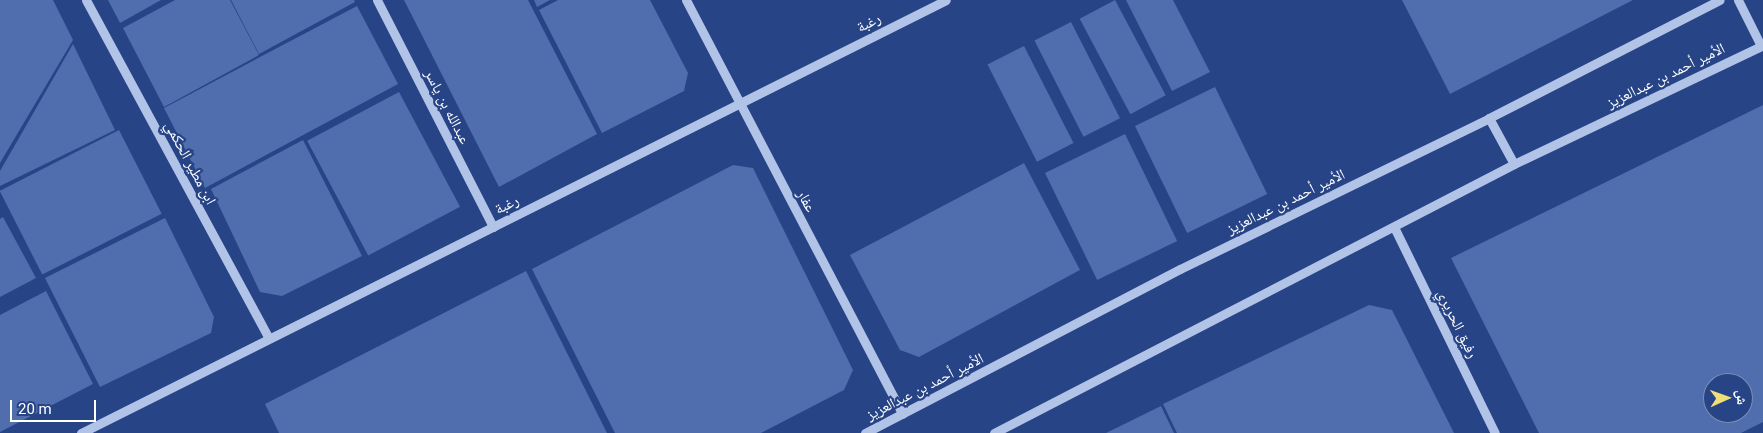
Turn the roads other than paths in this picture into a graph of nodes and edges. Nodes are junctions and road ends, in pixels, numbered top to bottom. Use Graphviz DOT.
graph roads {
  1 [pos="86,0"];
  2 [pos="377,0"];
  3 [pos="686,0"];
  4 [pos="946,0"];
  5 [pos="1720,0"];
  6 [pos="1738,0"];
  7 [pos="1762,45"];
  8 [pos="740,103"];
  9 [pos="1489,118"];
  10 [pos="1514,164"];
  11 [pos="494,227"];
  12 [pos="1394,227"];
  13 [pos="269,338"];
  14 [pos="902,414"];
  15 [pos="81,433"];
  16 [pos="866,433"];
  17 [pos="994,433"];
  18 [pos="1495,433"];
  1 -- 13 [label="street, ابن مطير الحكمي"];
  2 -- 11 [label="street, عبدالله بن ياسر"];
  3 -- 8 [label="street, عفار"];
  4 -- 8 [label="street, رغبة"];
  5 -- 9 [label="street, الأمير أحمد بن عبدالعزيز"];
  6 -- 7 [label="street"];
  7 -- 10 [label="street, الأمير أحمد بن عبدالعزيز"];
  8 -- 11 [label="street, رغبة"];
  8 -- 14 [label="street, عفار"];
  9 -- 10 [label="street"];
  9 -- 14 [label="street, الأمير أحمد بن عبدالعزيز"];
  10 -- 12 [label="street, الأمير أحمد بن عبدالعزيز"];
  11 -- 13 [label="street, رغبة"];
  12 -- 17 [label="street, الأمير أحمد بن عبدالعزيز"];
  12 -- 18 [label="street, رفيق الحريري"];
  13 -- 15 [label="street, رغبة"];
  14 -- 16 [label="street, الأمير أحمد بن عبدالعزيز"];
}
